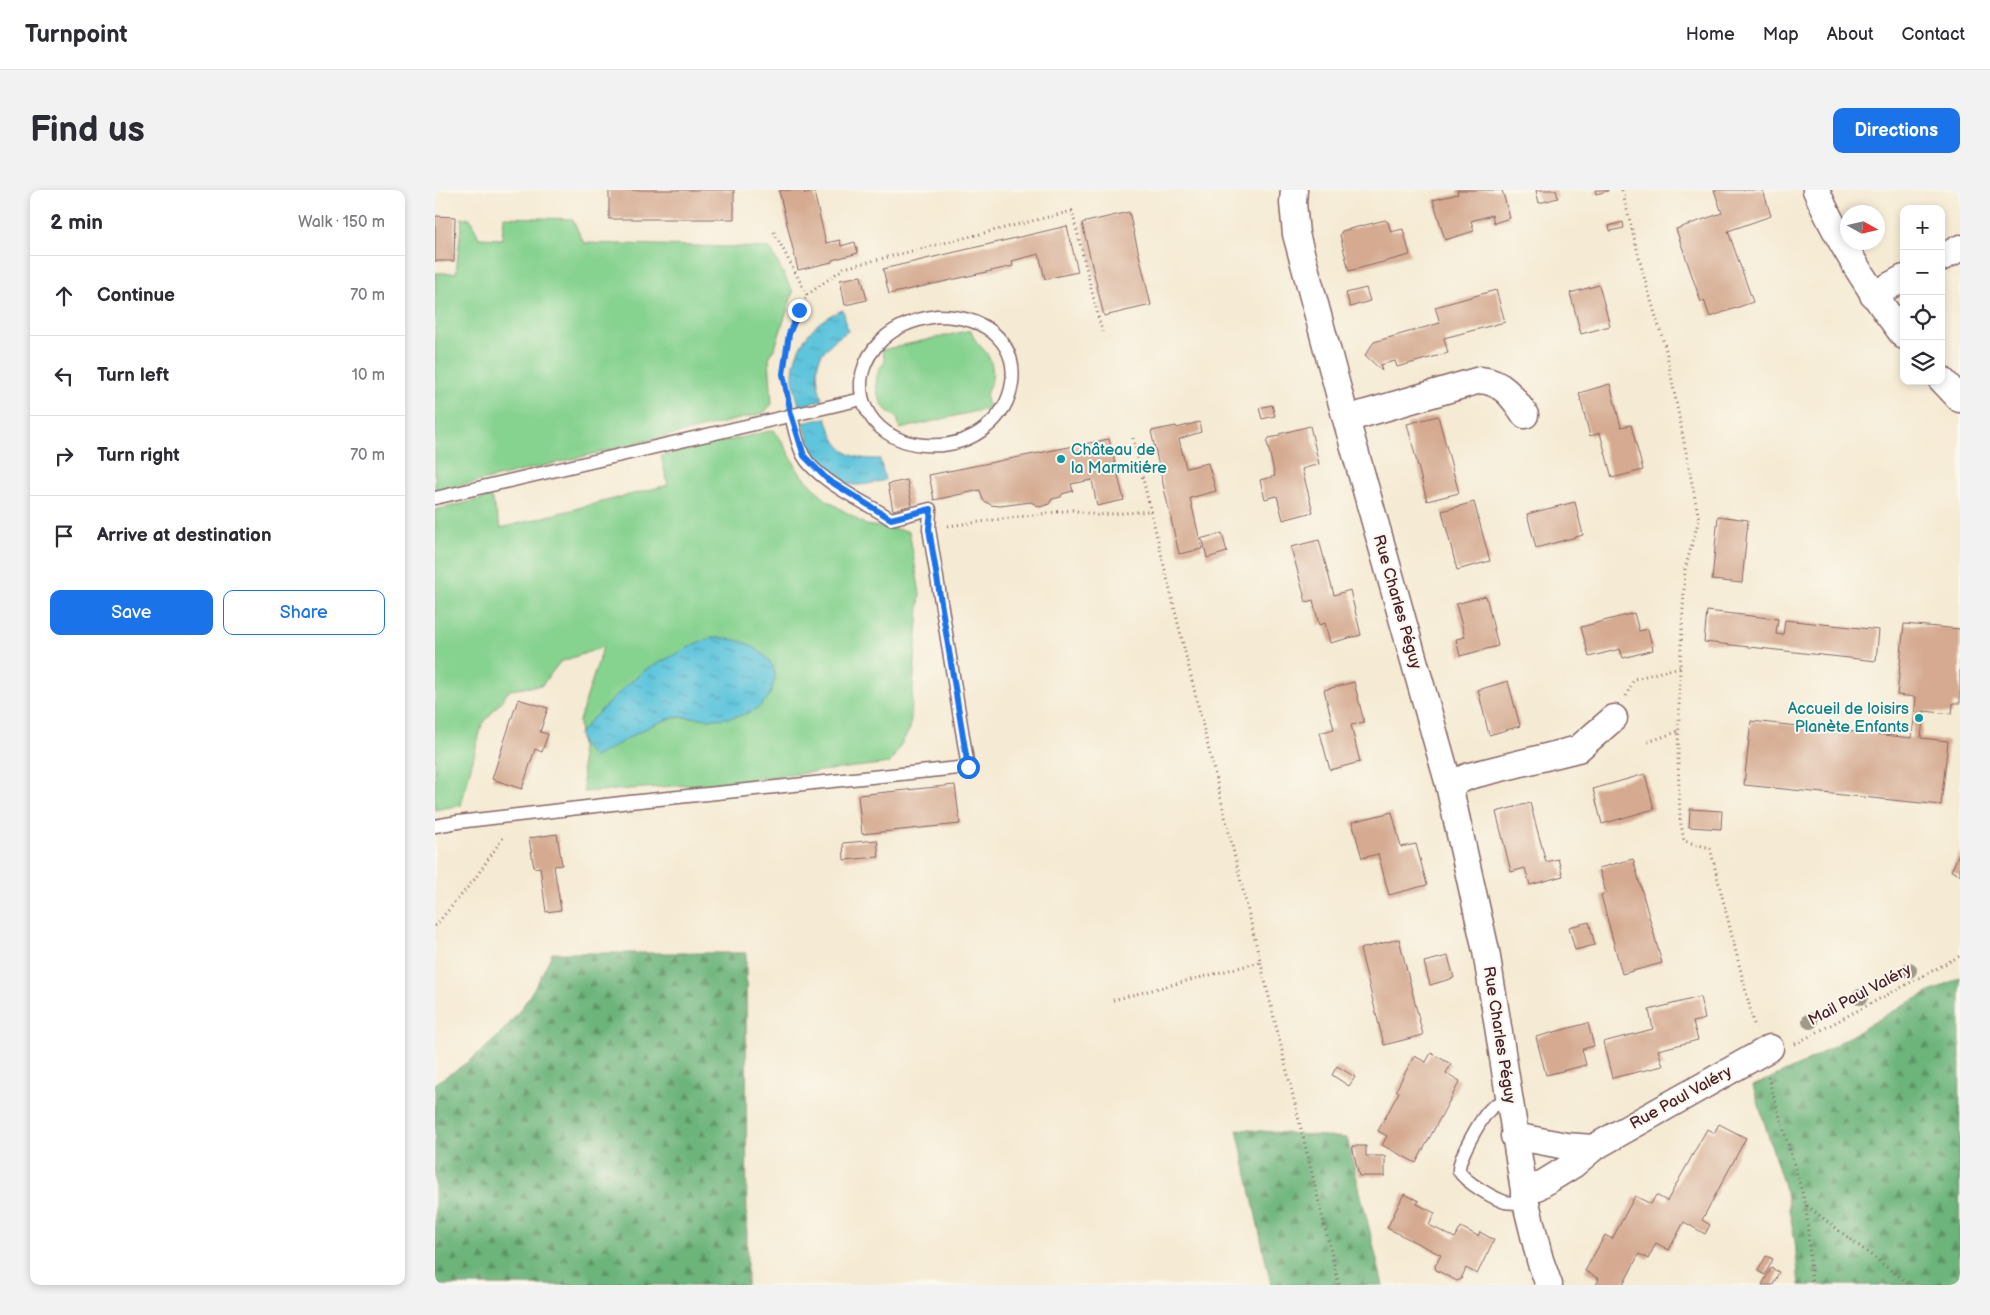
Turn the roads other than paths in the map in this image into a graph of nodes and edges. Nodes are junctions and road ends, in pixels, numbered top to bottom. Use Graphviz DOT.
graph roads {
  1 [pos="1294,190"];
  2 [pos="1816,190"];
  3 [pos="1960,248"];
  4 [pos="1945,256"];
  5 [pos="1900,280"];
  6 [pos="1873,295"];
  7 [pos="1900,331"];
  8 [pos="1945,384"];
  9 [pos="862,399"];
  10 [pos="1960,399"];
  11 [pos="791,414"];
  12 [pos="1525,415"];
  13 [pos="1346,420"];
  14 [pos="435,498"];
  15 [pos="1614,718"];
  16 [pos="1449,785"];
  17 [pos="435,826"];
  18 [pos="1764,1050"];
  19 [pos="1508,1099"];
  20 [pos="1514,1136"];
  21 [pos="1593,1148"];
  22 [pos="1525,1199"];
  23 [pos="1549,1285"];
  1 -- 13 [label="street, Rue Charles Péguy"];
  2 -- 6 [label="street"];
  3 -- 4 [label="street"];
  5 -- 6 [label="street"];
  6 -- 7 [label="street"];
  8 -- 10 [label="street"];
  9 -- 9 [label="lane"];
  9 -- 11 [label="lane"];
  11 -- 14 [label="lane"];
  11 -- 17 [label="lane"];
  12 -- 13 [label="street"];
  13 -- 16 [label="street, Rue Charles Péguy"];
  15 -- 16 [label="street"];
  16 -- 19 [label="street, Rue Charles Péguy"];
  18 -- 21 [label="street, Rue Paul Valéry"];
  19 -- 20 [label="street, Rue Charles Péguy"];
  19 -- 22 [label="lane"];
  20 -- 21 [label="street"];
  20 -- 22 [label="street, Rue Charles Péguy"];
  21 -- 22 [label="street, Rue Paul Valéry"];
  22 -- 23 [label="street, Rue Charles Péguy"];
}
